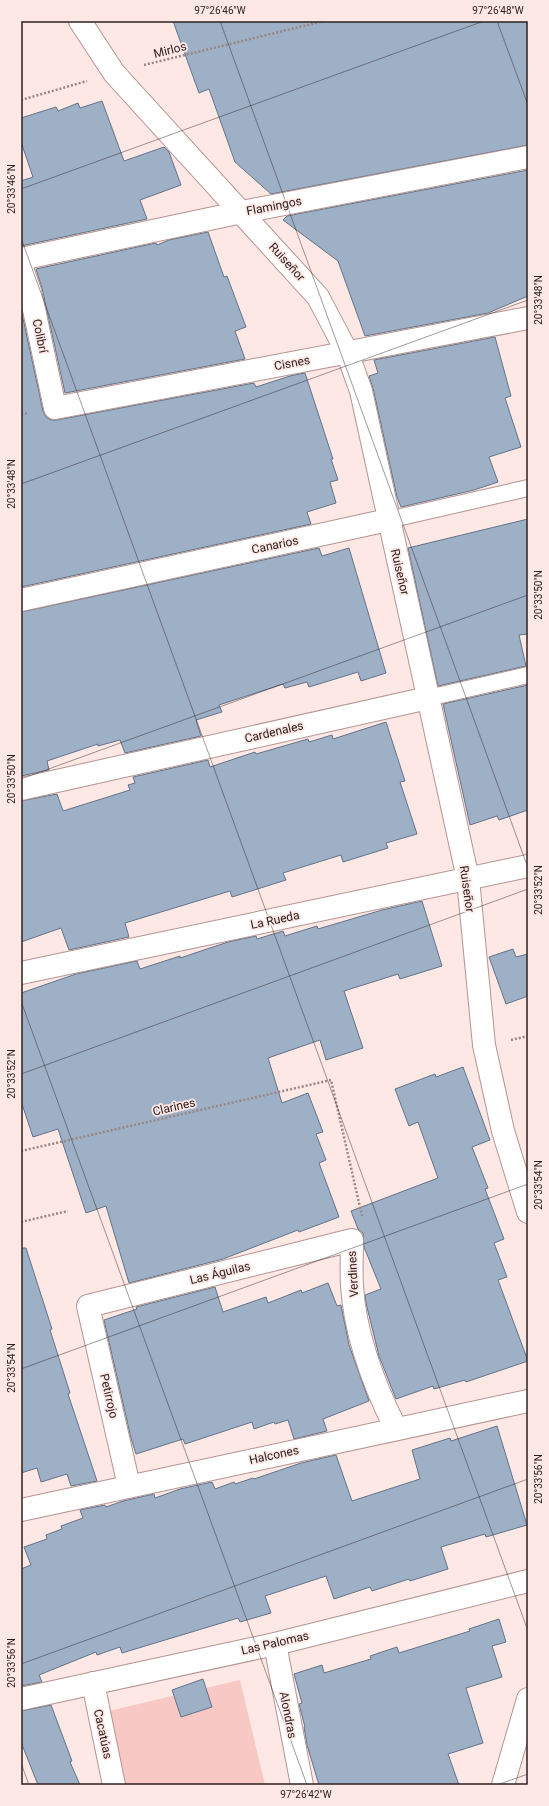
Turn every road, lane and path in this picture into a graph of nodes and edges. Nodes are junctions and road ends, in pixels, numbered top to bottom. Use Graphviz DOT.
graph roads {
  1 [pos="80,21"];
  2 [pos="324,21"];
  3 [pos="114,73"];
  4 [pos="21,100"];
  5 [pos="528,158"];
  6 [pos="242,212"];
  7 [pos="21,259"];
  8 [pos="21,265"];
  9 [pos="528,318"];
  10 [pos="347,352"];
  11 [pos="55,408"];
  12 [pos="528,488"];
  13 [pos="388,520"];
  14 [pos="21,600"];
  15 [pos="528,676"];
  16 [pos="428,698"];
  17 [pos="21,789"];
  18 [pos="528,866"];
  19 [pos="468,879"];
  20 [pos="21,973"];
  21 [pos="331,1080"];
  22 [pos="21,1152"];
  23 [pos="68,1210"];
  24 [pos="528,1212"];
  25 [pos="21,1222"];
  26 [pos="352,1240"];
  27 [pos="88,1306"];
  28 [pos="528,1400"];
  29 [pos="396,1429"];
  30 [pos="129,1486"];
  31 [pos="21,1510"];
  32 [pos="528,1581"];
  33 [pos="275,1644"];
  34 [pos="93,1683"];
  35 [pos="21,1699"];
  36 [pos="528,1699"];
  37 [pos="114,1785"];
  38 [pos="302,1785"];
  39 [pos="503,1785"];
  1 -- 3 [label="street, Ruiseñor"];
  2 -- 3 [label="path, Mirlos"];
  3 -- 4 [label="path, Mirlos"];
  3 -- 6 [label="street, Ruiseñor"];
  5 -- 6 [label="street, Flamingos"];
  6 -- 7 [label="street, Flamingos"];
  6 -- 10 [label="street, Ruiseñor"];
  8 -- 11 [label="street, Colibrí"];
  9 -- 10 [label="street, Cisnes"];
  10 -- 11 [label="street, Cisnes"];
  10 -- 13 [label="street, Ruiseñor"];
  12 -- 13 [label="lane, Canarios"];
  13 -- 14 [label="street, Canarios"];
  13 -- 16 [label="street, Ruiseñor"];
  15 -- 16 [label="lane, Cardenales"];
  16 -- 17 [label="street, Cardenales"];
  16 -- 19 [label="street, Ruiseñor"];
  18 -- 19 [label="street, La Rueda"];
  19 -- 20 [label="street, La Rueda"];
  19 -- 24 [label="street, Ruiseñor"];
  21 -- 22 [label="path, Clarines"];
  21 -- 26 [label="path, Verdines"];
  23 -- 25 [label="path"];
  26 -- 27 [label="street, Las Águilas"];
  26 -- 29 [label="street, Verdines"];
  27 -- 30 [label="street, Petirrojo"];
  28 -- 29 [label="street, Halcones"];
  29 -- 30 [label="street, Halcones"];
  30 -- 31 [label="street, Halcones"];
  32 -- 33 [label="street, Las Palomas"];
  33 -- 34 [label="street, Las Palomas"];
  33 -- 38 [label="street, Alondras"];
  34 -- 35 [label="street, Las Palomas"];
  34 -- 37 [label="street, Cacatúas"];
  36 -- 39 [label="street"];
}
